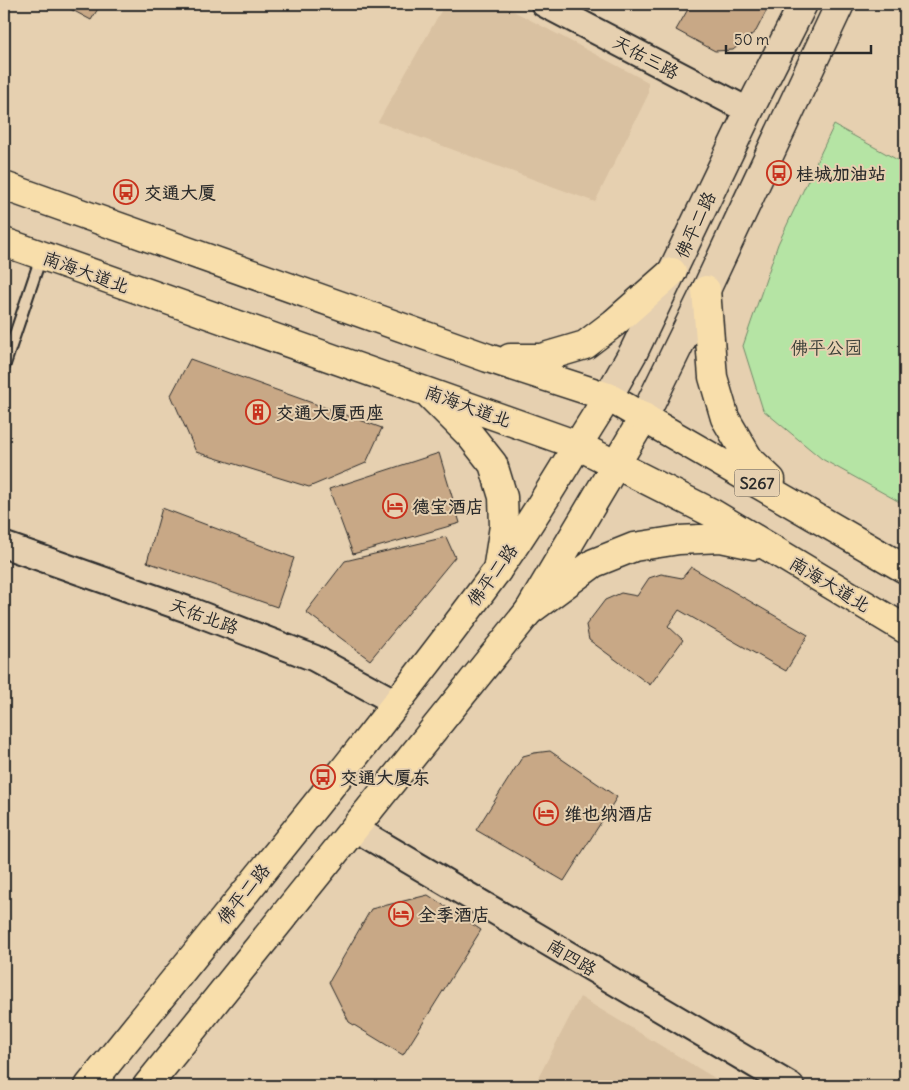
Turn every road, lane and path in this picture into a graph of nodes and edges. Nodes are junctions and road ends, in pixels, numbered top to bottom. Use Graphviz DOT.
graph roads {
  1 [pos="544,4"];
  2 [pos="803,4"];
  3 [pos="840,4"];
  4 [pos="749,111"];
  5 [pos="4,186"];
  6 [pos="4,242"];
  7 [pos="41,256"];
  8 [pos="672,272"];
  9 [pos="706,290"];
  10 [pos="488,358"];
  11 [pos="4,366"];
  12 [pos="424,390"];
  13 [pos="608,397"];
  14 [pos="644,417"];
  15 [pos="577,445"];
  16 [pos="616,465"];
  17 [pos="797,506"];
  18 [pos="4,545"];
  19 [pos="772,549"];
  20 [pos="905,569"];
  21 [pos="497,571"];
  22 [pos="528,611"];
  23 [pos="905,629"];
  24 [pos="397,703"];
  25 [pos="354,828"];
  26 [pos="89,1086"];
  27 [pos="147,1086"];
  28 [pos="791,1086"];
  1 -- 4 [label="street, 天佑三路"];
  2 -- 4 [label="main road, 佛平二路"];
  3 -- 9 [label="main road"];
  4 -- 8 [label="main road, 佛平二路"];
  5 -- 10 [label="main road"];
  6 -- 7 [label="main road, 南海大道北"];
  7 -- 11 [label="lane"];
  7 -- 12 [label="main road, 南海大道北"];
  8 -- 10 [label="main road"];
  8 -- 13 [label="main road, 佛平二路"];
  9 -- 14 [label="main road"];
  9 -- 17 [label="main road"];
  10 -- 13 [label="main road"];
  12 -- 15 [label="main road, 南海大道北"];
  12 -- 21 [label="main road"];
  13 -- 14 [label="main road, S267"];
  13 -- 15 [label="main road, 佛平二路"];
  14 -- 16 [label="main road"];
  14 -- 17 [label="main road, S267"];
  15 -- 16 [label="main road, 南海大道北 / S267"];
  15 -- 21 [label="main road, 佛平二路"];
  16 -- 19 [label="main road, 南海大道北 / S267"];
  16 -- 22 [label="main road"];
  17 -- 20 [label="main road, S267"];
  18 -- 24 [label="street, 天佑北路"];
  19 -- 22 [label="main road"];
  19 -- 23 [label="main road, 南海大道北 / S267"];
  21 -- 24 [label="main road, 佛平二路"];
  22 -- 25 [label="main road"];
  24 -- 26 [label="main road, 佛平二路"];
  25 -- 27 [label="main road"];
  25 -- 28 [label="street, 南四路"];
}
